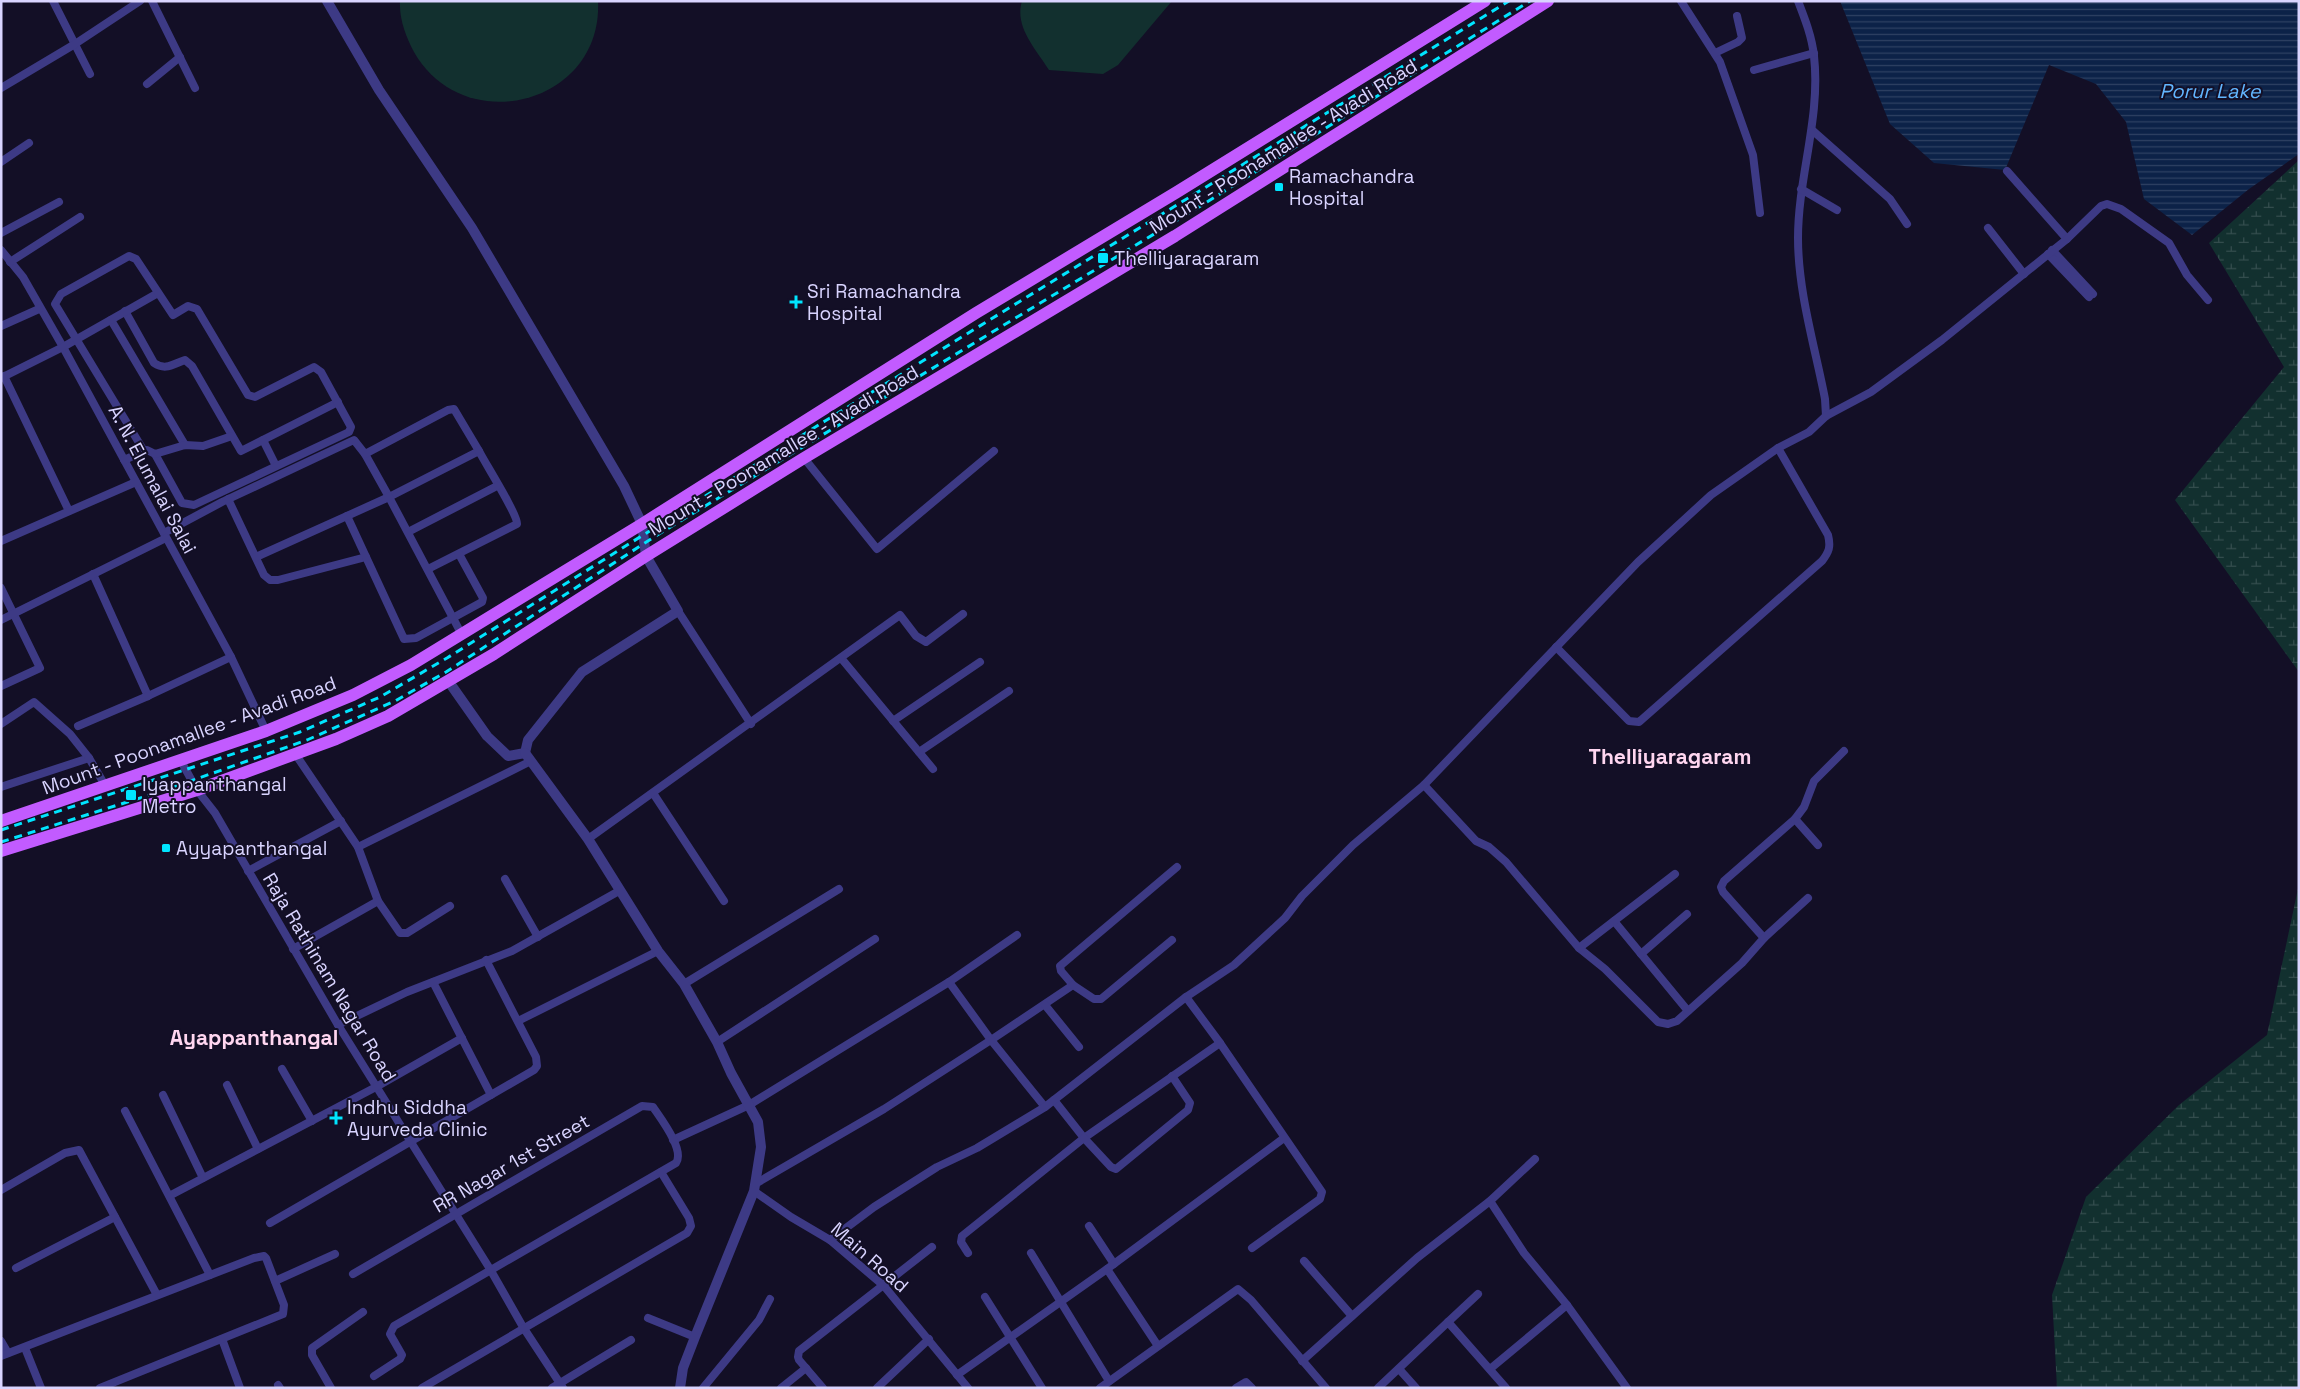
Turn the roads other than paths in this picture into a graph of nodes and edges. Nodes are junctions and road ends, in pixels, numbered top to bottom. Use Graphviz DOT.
graph roads {
  1 [pos="53,1"];
  2 [pos="140,1"];
  3 [pos="152,1"];
  4 [pos="327,1"];
  5 [pos="1485,1"];
  6 [pos="1548,1"];
  7 [pos="1681,1"];
  8 [pos="1798,1"];
  9 [pos="1737,16"];
  10 [pos="75,44"];
  11 [pos="1814,53"];
  12 [pos="1715,54"];
  13 [pos="180,57"];
  14 [pos="1754,70"];
  15 [pos="90,74"];
  16 [pos="147,84"];
  17 [pos="1,88"];
  18 [pos="195,88"];
  19 [pos="1812,130"];
  20 [pos="29,142"];
  21 [pos="1,162"];
  22 [pos="2007,171"];
  23 [pos="1801,188"];
  24 [pos="59,202"];
  25 [pos="1837,210"];
  26 [pos="1760,213"];
  27 [pos="80,217"];
  28 [pos="1907,224"];
  29 [pos="1988,228"];
  30 [pos="1,233"];
  31 [pos="2066,239"];
  32 [pos="1,250"];
  33 [pos="2050,252"];
  34 [pos="10,262"];
  35 [pos="2024,274"];
  36 [pos="158,293"];
  37 [pos="2091,296"];
  38 [pos="2208,300"];
  39 [pos="39,309"];
  40 [pos="125,311"];
  41 [pos="111,320"];
  42 [pos="1,326"];
  43 [pos="77,339"];
  44 [pos="63,347"];
  45 [pos="3,377"];
  46 [pos="338,402"];
  47 [pos="1826,416"];
  48 [pos="232,436"];
  49 [pos="263,440"];
  50 [pos="185,445"];
  51 [pos="1778,448"];
  52 [pos="144,451"];
  53 [pos="479,451"];
  54 [pos="994,451"];
  55 [pos="155,454"];
  56 [pos="366,454"];
  57 [pos="804,458"];
  58 [pos="124,460"];
  59 [pos="276,466"];
  60 [pos="136,482"];
  61 [pos="497,486"];
  62 [pos="389,497"];
  63 [pos="228,499"];
  64 [pos="68,511"];
  65 [pos="347,516"];
  66 [pos="642,524"];
  67 [pos="408,532"];
  68 [pos="165,535"];
  69 [pos="1,541"];
  70 [pos="459,554"];
  71 [pos="646,556"];
  72 [pos="256,557"];
  73 [pos="366,557"];
  74 [pos="428,569"];
  75 [pos="93,574"];
  76 [pos="1,588"];
  77 [pos="678,611"];
  78 [pos="14,614"];
  79 [pos="963,614"];
  80 [pos="454,618"];
  81 [pos="1,620"];
  82 [pos="462,635"];
  83 [pos="1556,647"];
  84 [pos="231,657"];
  85 [pos="841,658"];
  86 [pos="980,662"];
  87 [pos="449,682"];
  88 [pos="1,686"];
  89 [pos="1010,692"];
  90 [pos="148,696"];
  91 [pos="894,722"];
  92 [pos="1,724"];
  93 [pos="751,724"];
  94 [pos="78,726"];
  95 [pos="266,730"];
  96 [pos="1844,751"];
  97 [pos="919,752"];
  98 [pos="296,755"];
  99 [pos="528,757"];
  100 [pos="89,758"];
  101 [pos="181,761"];
  102 [pos="933,769"];
  103 [pos="1424,785"];
  104 [pos="106,786"];
  105 [pos="1,787"];
  106 [pos="197,790"];
  107 [pos="653,794"];
  108 [pos="1795,819"];
  109 [pos="341,821"];
  110 [pos="1,822"];
  111 [pos="588,839"];
  112 [pos="1818,845"];
  113 [pos="358,848"];
  114 [pos="1,851"];
  115 [pos="1177,867"];
  116 [pos="248,871"];
  117 [pos="1675,874"];
  118 [pos="505,879"];
  119 [pos="839,889"];
  120 [pos="619,891"];
  121 [pos="1808,898"];
  122 [pos="378,901"];
  123 [pos="724,901"];
  124 [pos="450,906"];
  125 [pos="1687,914"];
  126 [pos="1614,921"];
  127 [pos="1017,935"];
  128 [pos="538,936"];
  129 [pos="1764,938"];
  130 [pos="875,939"];
  131 [pos="1172,940"];
  132 [pos="1579,948"];
  133 [pos="293,949"];
  134 [pos="658,951"];
  135 [pos="1641,954"];
  136 [pos="486,960"];
  137 [pos="433,982"];
  138 [pos="950,982"];
  139 [pos="684,984"];
  140 [pos="1073,985"];
  141 [pos="1186,997"];
  142 [pos="1045,1005"];
  143 [pos="1688,1011"];
  144 [pos="518,1021"];
  145 [pos="338,1025"];
  146 [pos="462,1038"];
  147 [pos="991,1040"];
  148 [pos="717,1042"];
  149 [pos="1220,1043"];
  150 [pos="1079,1047"];
  151 [pos="282,1069"];
  152 [pos="1172,1076"];
  153 [pos="227,1085"];
  154 [pos="376,1087"];
  155 [pos="163,1095"];
  156 [pos="490,1095"];
  157 [pos="1054,1100"];
  158 [pos="749,1105"];
  159 [pos="1045,1107"];
  160 [pos="125,1111"];
  161 [pos="312,1121"];
  162 [pos="1084,1138"];
  163 [pos="1284,1138"];
  164 [pos="674,1140"];
  165 [pos="410,1141"];
  166 [pos="258,1149"];
  167 [pos="1535,1159"];
  168 [pos="661,1172"];
  169 [pos="203,1178"];
  170 [pos="755,1187"];
  171 [pos="1,1190"];
  172 [pos="170,1195"];
  173 [pos="1490,1201"];
  174 [pos="454,1215"];
  175 [pos="116,1217"];
  176 [pos="270,1223"];
  177 [pos="1089,1226"];
  178 [pos="830,1240"];
  179 [pos="932,1247"];
  180 [pos="1252,1248"];
  181 [pos="968,1253"];
  182 [pos="1031,1253"];
  183 [pos="336,1254"];
  184 [pos="1304,1261"];
  185 [pos="1110,1267"];
  186 [pos="16,1268"];
  187 [pos="490,1269"];
  188 [pos="353,1274"];
  189 [pos="210,1275"];
  190 [pos="275,1281"];
  191 [pos="884,1286"];
  192 [pos="1478,1294"];
  193 [pos="157,1295"];
  194 [pos="985,1297"];
  195 [pos="770,1299"];
  196 [pos="1061,1302"];
  197 [pos="1566,1305"];
  198 [pos="363,1312"];
  199 [pos="1352,1316"];
  200 [pos="648,1318"];
  201 [pos="1448,1322"];
  202 [pos="523,1327"];
  203 [pos="695,1336"];
  204 [pos="1010,1338"];
  205 [pos="222,1339"];
  206 [pos="929,1339"];
  207 [pos="631,1340"];
  208 [pos="1,1341"];
  209 [pos="1158,1346"];
  210 [pos="25,1348"];
  211 [pos="5,1355"];
  212 [pos="1302,1361"];
  213 [pos="806,1368"];
  214 [pos="1399,1369"];
  215 [pos="1490,1369"];
  216 [pos="957,1375"];
  217 [pos="374,1376"];
  218 [pos="1109,1381"];
  219 [pos="562,1385"];
  220 [pos="41,1388"];
  221 [pos="100,1388"];
  222 [pos="240,1388"];
  223 [pos="331,1388"];
  224 [pos="422,1388"];
  225 [pos="552,1388"];
  226 [pos="680,1388"];
  227 [pos="703,1388"];
  228 [pos="781,1388"];
  229 [pos="823,1388"];
  230 [pos="877,1388"];
  231 [pos="968,1388"];
  232 [pos="1042,1388"];
  233 [pos="1100,1388"];
  234 [pos="1236,1388"];
  235 [pos="1252,1388"];
  236 [pos="1326,1388"];
  237 [pos="1378,1388"];
  238 [pos="1416,1388"];
  239 [pos="1506,1388"];
  240 [pos="1627,1388"];
  1 -- 10 [label="street"];
  2 -- 10 [label="street"];
  3 -- 13 [label="street"];
  4 -- 66 [label="street"];
  5 -- 66 [label="main road, Mount - Poonamallee - Avadi Road"];
  6 -- 57 [label="main road, Mount - Poonamallee - Avadi Road"];
  7 -- 12 [label="street"];
  8 -- 11 [label="street"];
  9 -- 12 [label="street"];
  10 -- 15 [label="street"];
  10 -- 17 [label="street"];
  11 -- 14 [label="street"];
  11 -- 19 [label="street"];
  12 -- 26 [label="street"];
  13 -- 16 [label="street"];
  13 -- 18 [label="street"];
  19 -- 23 [label="street"];
  19 -- 28 [label="street"];
  20 -- 21 [label="street"];
  22 -- 31 [label="street"];
  23 -- 25 [label="street"];
  23 -- 47 [label="street"];
  24 -- 30 [label="street"];
  27 -- 34 [label="street"];
  29 -- 35 [label="street"];
  31 -- 33 [label="street"];
  31 -- 38 [label="street"];
  32 -- 34 [label="street, A. N. Elumalai Salai"];
  33 -- 35 [label="street"];
  33 -- 37 [label="street"];
  34 -- 39 [label="street, A. N. Elumalai Salai"];
  35 -- 47 [label="street"];
  36 -- 40 [label="street"];
  36 -- 43 [label="street"];
  36 -- 46 [label="street"];
  39 -- 42 [label="street"];
  39 -- 44 [label="street, A. N. Elumalai Salai"];
  40 -- 41 [label="street"];
  40 -- 48 [label="street"];
  41 -- 43 [label="street"];
  41 -- 50 [label="street"];
  43 -- 44 [label="street"];
  43 -- 52 [label="street"];
  44 -- 45 [label="street"];
  44 -- 58 [label="street, A. N. Elumalai Salai"];
  45 -- 64 [label="street"];
  46 -- 49 [label="street"];
  46 -- 59 [label="street"];
  47 -- 51 [label="street"];
  48 -- 49 [label="street"];
  48 -- 50 [label="street"];
  49 -- 59 [label="street"];
  50 -- 55 [label="street"];
  51 -- 83 [label="street"];
  51 -- 83 [label="street"];
  52 -- 55 [label="street"];
  52 -- 58 [label="street"];
  53 -- 56 [label="street"];
  53 -- 61 [label="street"];
  53 -- 62 [label="street"];
  54 -- 57 [label="street"];
  55 -- 59 [label="street"];
  56 -- 62 [label="street"];
  56 -- 63 [label="street"];
  57 -- 71 [label="main road, Mount - Poonamallee - Avadi Road"];
  58 -- 60 [label="street, A. N. Elumalai Salai"];
  60 -- 64 [label="street"];
  60 -- 68 [label="street, A. N. Elumalai Salai"];
  61 -- 67 [label="street"];
  61 -- 70 [label="street"];
  62 -- 65 [label="street"];
  62 -- 67 [label="street"];
  63 -- 68 [label="street"];
  63 -- 72 [label="street"];
  64 -- 69 [label="street"];
  65 -- 72 [label="street"];
  65 -- 73 [label="street"];
  66 -- 71 [label="street"];
  66 -- 82 [label="main road, Mount - Poonamallee - Avadi Road"];
  67 -- 74 [label="street"];
  68 -- 75 [label="street"];
  68 -- 84 [label="street, A. N. Elumalai Salai"];
  70 -- 74 [label="street"];
  70 -- 80 [label="street"];
  71 -- 77 [label="street"];
  71 -- 87 [label="main road, Mount - Poonamallee - Avadi Road"];
  72 -- 73 [label="street"];
  73 -- 80 [label="street"];
  74 -- 80 [label="street"];
  75 -- 78 [label="street"];
  75 -- 90 [label="street"];
  76 -- 78 [label="street"];
  77 -- 93 [label="street"];
  77 -- 99 [label="street"];
  78 -- 81 [label="street"];
  78 -- 88 [label="street"];
  79 -- 85 [label="street"];
  80 -- 82 [label="street"];
  82 -- 95 [label="main road, Mount - Poonamallee - Avadi Road"];
  83 -- 103 [label="street"];
  84 -- 90 [label="street"];
  84 -- 95 [label="street, A. N. Elumalai Salai"];
  85 -- 91 [label="street"];
  85 -- 93 [label="street"];
  86 -- 91 [label="street"];
  87 -- 98 [label="main road, Mount - Poonamallee - Avadi Road"];
  87 -- 99 [label="street"];
  89 -- 97 [label="street"];
  90 -- 94 [label="street"];
  91 -- 97 [label="street"];
  92 -- 100 [label="street"];
  93 -- 107 [label="street"];
  95 -- 101 [label="main road, Mount - Poonamallee - Avadi Road"];
  96 -- 108 [label="street"];
  97 -- 102 [label="street"];
  98 -- 106 [label="main road, Mount - Poonamallee - Avadi Road"];
  98 -- 109 [label="street"];
  99 -- 111 [label="street"];
  99 -- 113 [label="street"];
  100 -- 104 [label="street"];
  100 -- 105 [label="street"];
  101 -- 104 [label="main road, Mount - Poonamallee - Avadi Road"];
  101 -- 106 [label="street, Raja Rathinam Nagar Road"];
  103 -- 132 [label="street"];
  103 -- 141 [label="street"];
  104 -- 110 [label="main road, Mount - Poonamallee - Avadi Road"];
  106 -- 114 [label="main road, Mount - Poonamallee - Avadi Road"];
  106 -- 116 [label="street, Raja Rathinam Nagar Road"];
  107 -- 111 [label="street"];
  107 -- 123 [label="street"];
  108 -- 112 [label="street"];
  108 -- 129 [label="street"];
  109 -- 113 [label="street"];
  109 -- 116 [label="street"];
  111 -- 120 [label="street"];
  113 -- 122 [label="street"];
  115 -- 140 [label="street"];
  116 -- 133 [label="street, Raja Rathinam Nagar Road"];
  117 -- 126 [label="street"];
  118 -- 128 [label="street"];
  119 -- 139 [label="street"];
  120 -- 128 [label="street"];
  120 -- 134 [label="street"];
  121 -- 129 [label="street"];
  122 -- 124 [label="street"];
  122 -- 133 [label="street"];
  125 -- 135 [label="street"];
  126 -- 132 [label="street"];
  126 -- 135 [label="street"];
  127 -- 138 [label="street"];
  128 -- 136 [label="street"];
  129 -- 143 [label="street"];
  130 -- 148 [label="street"];
  131 -- 140 [label="street"];
  132 -- 143 [label="street"];
  133 -- 145 [label="street, Raja Rathinam Nagar Road"];
  134 -- 139 [label="street"];
  134 -- 144 [label="street"];
  135 -- 143 [label="street"];
  136 -- 137 [label="street"];
  136 -- 144 [label="street"];
  137 -- 145 [label="street"];
  137 -- 146 [label="street"];
  138 -- 147 [label="street"];
  138 -- 158 [label="street"];
  139 -- 148 [label="street"];
  140 -- 142 [label="street"];
  141 -- 149 [label="street"];
  141 -- 157 [label="street"];
  142 -- 147 [label="street"];
  142 -- 150 [label="street"];
  144 -- 156 [label="street"];
  145 -- 154 [label="street, Raja Rathinam Nagar Road"];
  146 -- 154 [label="street"];
  146 -- 156 [label="street"];
  147 -- 159 [label="street"];
  147 -- 170 [label="street"];
  148 -- 158 [label="street"];
  149 -- 152 [label="street"];
  149 -- 163 [label="street"];
  151 -- 161 [label="street"];
  152 -- 162 [label="street"];
  152 -- 162 [label="street"];
  153 -- 166 [label="street"];
  154 -- 161 [label="street"];
  154 -- 165 [label="street, Raja Rathinam Nagar Road"];
  155 -- 169 [label="street"];
  156 -- 165 [label="street"];
  157 -- 159 [label="street"];
  157 -- 162 [label="street"];
  158 -- 164 [label="street"];
  158 -- 170 [label="street"];
  159 -- 178 [label="street"];
  160 -- 172 [label="street"];
  161 -- 166 [label="street"];
  162 -- 181 [label="street"];
  163 -- 180 [label="street"];
  163 -- 185 [label="street"];
  164 -- 168 [label="street"];
  164 -- 174 [label="street, RR Nagar 1st Street"];
  165 -- 174 [label="street, Raja Rathinam Nagar Road"];
  165 -- 176 [label="street"];
  166 -- 169 [label="street"];
  167 -- 173 [label="street"];
  168 -- 187 [label="street"];
  168 -- 202 [label="street"];
  169 -- 172 [label="street"];
  170 -- 178 [label="street, Main Road"];
  170 -- 203 [label="street"];
  171 -- 175 [label="street"];
  172 -- 189 [label="street"];
  173 -- 197 [label="street"];
  173 -- 199 [label="street"];
  174 -- 187 [label="street, Raja Rathinam Nagar Road"];
  174 -- 188 [label="street, RR Nagar 1st Street"];
  175 -- 186 [label="street"];
  175 -- 193 [label="street"];
  177 -- 185 [label="street"];
  178 -- 191 [label="street, Main Road"];
  179 -- 191 [label="street"];
  182 -- 196 [label="street"];
  183 -- 190 [label="street"];
  184 -- 199 [label="street"];
  185 -- 196 [label="street"];
  185 -- 209 [label="street"];
  187 -- 202 [label="street, Raja Rathinam Nagar Road"];
  187 -- 217 [label="street"];
  189 -- 190 [label="street"];
  189 -- 193 [label="street"];
  190 -- 205 [label="street"];
  191 -- 206 [label="street, Main Road"];
  191 -- 213 [label="street"];
  192 -- 201 [label="street"];
  193 -- 210 [label="street"];
  194 -- 204 [label="street"];
  195 -- 227 [label="street"];
  196 -- 204 [label="street"];
  196 -- 218 [label="street"];
  197 -- 215 [label="street"];
  197 -- 240 [label="street"];
  198 -- 223 [label="street"];
  199 -- 212 [label="street"];
  200 -- 203 [label="street"];
  201 -- 214 [label="street"];
  201 -- 215 [label="street"];
  202 -- 219 [label="street, Raja Rathinam Nagar Road"];
  202 -- 224 [label="street"];
  203 -- 226 [label="street"];
  204 -- 216 [label="street"];
  204 -- 232 [label="street"];
  205 -- 221 [label="street"];
  205 -- 222 [label="street"];
  206 -- 216 [label="street, Main Road"];
  206 -- 230 [label="street"];
  207 -- 219 [label="street"];
  208 -- 211 [label="street"];
  209 -- 212 [label="street"];
  209 -- 218 [label="street"];
  210 -- 211 [label="street"];
  210 -- 220 [label="street"];
  212 -- 236 [label="street"];
  213 -- 228 [label="street"];
  213 -- 229 [label="street"];
  214 -- 237 [label="street"];
  214 -- 238 [label="street"];
  215 -- 239 [label="street"];
  216 -- 231 [label="street, Main Road"];
  218 -- 233 [label="street"];
  219 -- 225 [label="street"];
  234 -- 235 [label="street"];
}
